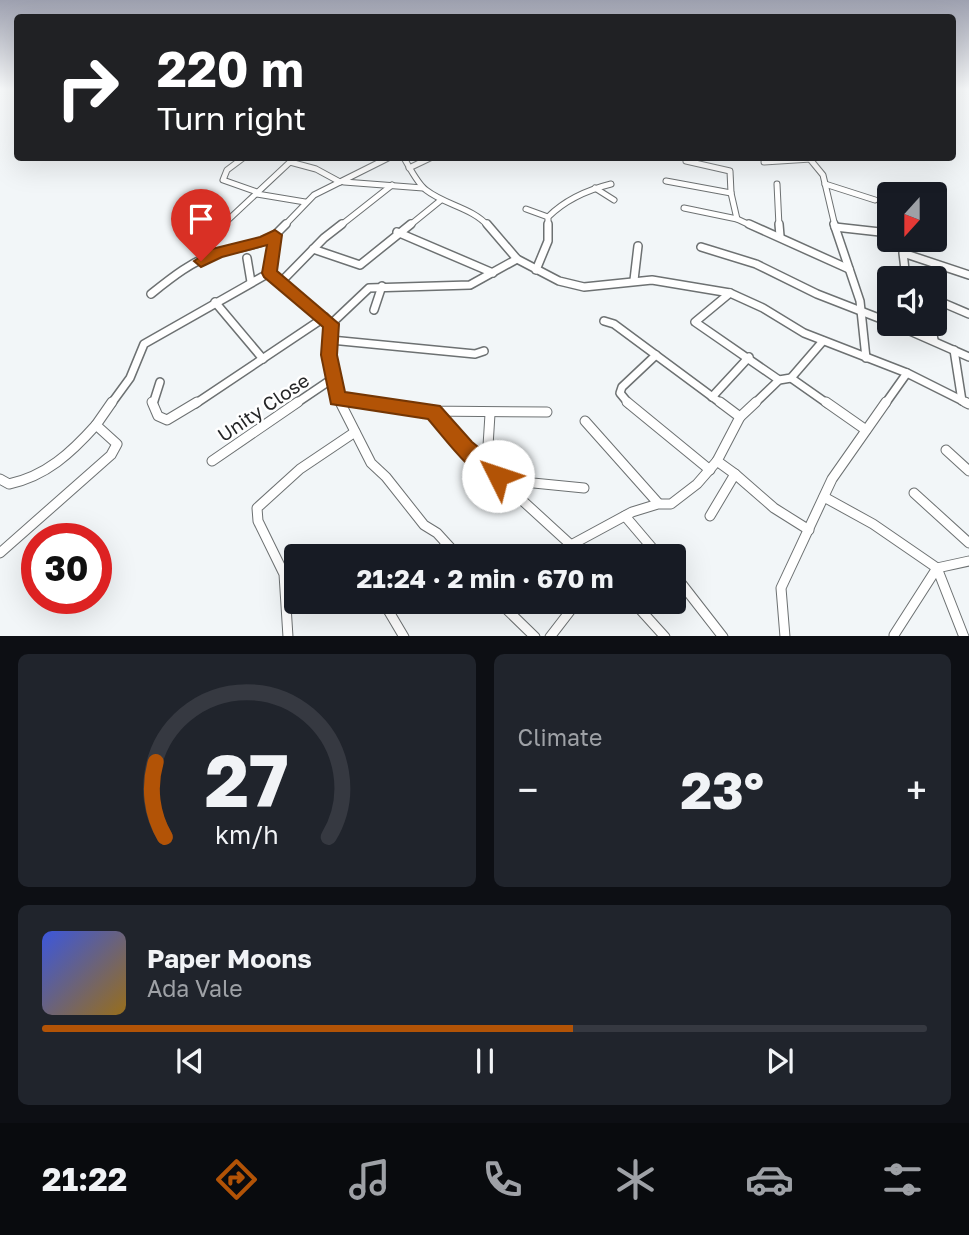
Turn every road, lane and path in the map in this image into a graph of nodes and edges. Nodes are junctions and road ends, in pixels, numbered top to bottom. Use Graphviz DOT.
graph roads {
  1 [pos="239,161"];
  2 [pos="382,161"];
  3 [pos="406,161"];
  4 [pos="424,161"];
  5 [pos="686,161"];
  6 [pos="776,161"];
  7 [pos="812,161"];
  8 [pos="764,162"];
  9 [pos="409,168"];
  10 [pos="666,181"];
  11 [pos="342,182"];
  12 [pos="611,184"];
  13 [pos="777,184"];
  14 [pos="825,184"];
  15 [pos="391,186"];
  16 [pos="423,188"];
  17 [pos="595,188"];
  18 [pos="257,193"];
  19 [pos="731,193"];
  20 [pos="441,200"];
  21 [pos="614,200"];
  22 [pos="875,200"];
  23 [pos="305,202"];
  24 [pos="684,208"];
  25 [pos="183,209"];
  26 [pos="526,209"];
  27 [pos="548,217"];
  28 [pos="737,219"];
  29 [pos="835,227"];
  30 [pos="397,232"];
  31 [pos="877,232"];
  32 [pos="275,235"];
  33 [pos="780,236"];
  34 [pos="638,246"];
  35 [pos="701,247"];
  36 [pos="313,249"];
  37 [pos="247,258"];
  38 [pos="517,259"];
  39 [pos="904,266"];
  40 [pos="942,266"];
  41 [pos="947,268"];
  42 [pos="849,269"];
  43 [pos="536,270"];
  44 [pos="269,273"];
  45 [pos="493,274"];
  46 [pos="969,275"];
  47 [pos="634,280"];
  48 [pos="251,282"];
  49 [pos="280,283"];
  50 [pos="382,286"];
  51 [pos="730,293"];
  52 [pos="151,294"];
  53 [pos="215,302"];
  54 [pos="947,305"];
  55 [pos="374,310"];
  56 [pos="862,313"];
  57 [pos="969,314"];
  58 [pos="877,318"];
  59 [pos="604,320"];
  60 [pos="328,321"];
  61 [pos="924,336"];
  62 [pos="933,336"];
  63 [pos="331,340"];
  64 [pos="934,340"];
  65 [pos="823,341"];
  66 [pos="954,350"];
  67 [pos="484,351"];
  68 [pos="656,355"];
  69 [pos="969,357"];
  70 [pos="749,358"];
  71 [pos="866,358"];
  72 [pos="263,359"];
  73 [pos="907,373"];
  74 [pos="791,378"];
  75 [pos="332,379"];
  76 [pos="779,380"];
  77 [pos="160,382"];
  78 [pos="712,397"];
  79 [pos="338,398"];
  80 [pos="966,403"];
  81 [pos="433,411"];
  82 [pos="547,412"];
  83 [pos="490,414"];
  84 [pos="740,417"];
  85 [pos="586,421"];
  86 [pos="96,425"];
  87 [pos="866,430"];
  88 [pos="355,432"];
  89 [pos="946,450"];
  90 [pos="212,461"];
  91 [pos="717,461"];
  92 [pos="709,470"];
  93 [pos="969,471"];
  94 [pos="735,474"];
  95 [pos="500,478"];
  96 [pos="0,479"];
  97 [pos="584,488"];
  98 [pos="914,493"];
  99 [pos="824,497"];
  100 [pos="658,503"];
  101 [pos="625,516"];
  102 [pos="710,516"];
  103 [pos="809,530"];
  104 [pos="969,542"];
  105 [pos="444,544"];
  106 [pos="570,544"];
  107 [pos="573,544"];
  108 [pos="649,544"];
  109 [pos="0,553"];
  110 [pos="969,561"];
  111 [pos="936,568"];
  112 [pos="686,591"];
  113 [pos="390,614"];
  114 [pos="512,614"];
  115 [pos="567,614"];
  116 [pos="647,614"];
  117 [pos="894,635"];
  118 [pos="288,636"];
  119 [pos="404,636"];
  120 [pos="535,636"];
  121 [pos="550,636"];
  122 [pos="664,636"];
  123 [pos="723,636"];
  124 [pos="785,636"];
  125 [pos="964,636"];
  1 -- 18 [label="street"];
  2 -- 11 [label="street"];
  3 -- 9 [label="street"];
  4 -- 9 [label="street"];
  5 -- 19 [label="street"];
  6 -- 8 [label="street"];
  7 -- 14 [label="street"];
  9 -- 16 [label="street"];
  10 -- 19 [label="street"];
  11 -- 15 [label="street"];
  11 -- 18 [label="street"];
  11 -- 23 [label="street"];
  12 -- 17 [label="street"];
  13 -- 33 [label="street"];
  14 -- 22 [label="street"];
  14 -- 29 [label="street"];
  15 -- 16 [label="street"];
  15 -- 36 [label="street"];
  16 -- 20 [label="street"];
  17 -- 21 [label="street"];
  17 -- 27 [label="street"];
  18 -- 23 [label="street"];
  18 -- 25 [label="street"];
  19 -- 28 [label="street"];
  20 -- 30 [label="street"];
  20 -- 38 [label="street"];
  23 -- 32 [label="street"];
  24 -- 28 [label="street"];
  26 -- 27 [label="street"];
  27 -- 43 [label="street"];
  28 -- 33 [label="street"];
  29 -- 31 [label="street"];
  29 -- 42 [label="street"];
  30 -- 36 [label="street"];
  30 -- 45 [label="street"];
  32 -- 44 [label="street"];
  32 -- 52 [label="street"];
  33 -- 42 [label="street"];
  34 -- 47 [label="street"];
  35 -- 56 [label="street"];
  36 -- 49 [label="street"];
  37 -- 48 [label="street"];
  38 -- 43 [label="street"];
  38 -- 45 [label="street"];
  39 -- 40 [label="street"];
  41 -- 46 [label="street"];
  42 -- 56 [label="street"];
  43 -- 47 [label="street"];
  44 -- 48 [label="street"];
  44 -- 49 [label="street"];
  45 -- 50 [label="street"];
  47 -- 51 [label="street"];
  48 -- 53 [label="street"];
  49 -- 60 [label="street"];
  50 -- 55 [label="street"];
  50 -- 60 [label="street"];
  51 -- 65 [label="street"];
  51 -- 70 [label="street"];
  53 -- 72 [label="street"];
  53 -- 86 [label="street"];
  54 -- 57 [label="street"];
  56 -- 58 [label="street"];
  56 -- 71 [label="street"];
  59 -- 68 [label="street"];
  60 -- 63 [label="street"];
  60 -- 72 [label="street"];
  61 -- 64 [label="street"];
  62 -- 64 [label="street"];
  63 -- 67 [label="street"];
  63 -- 75 [label="street"];
  64 -- 66 [label="street"];
  65 -- 71 [label="street"];
  65 -- 74 [label="street"];
  66 -- 69 [label="street"];
  66 -- 80 [label="street"];
  68 -- 78 [label="street"];
  68 -- 92 [label="street"];
  70 -- 76 [label="street"];
  70 -- 78 [label="street"];
  71 -- 73 [label="street"];
  72 -- 77 [label="street"];
  73 -- 80 [label="street"];
  73 -- 87 [label="street"];
  74 -- 76 [label="street"];
  74 -- 87 [label="street"];
  75 -- 79 [label="street"];
  75 -- 90 [label="street, Unity Close"];
  76 -- 84 [label="street"];
  78 -- 84 [label="street"];
  79 -- 81 [label="street"];
  79 -- 88 [label="street"];
  81 -- 83 [label="street"];
  81 -- 95 [label="street"];
  82 -- 83 [label="street"];
  83 -- 95 [label="street"];
  84 -- 91 [label="street"];
  85 -- 100 [label="street"];
  86 -- 96 [label="street"];
  86 -- 109 [label="street"];
  87 -- 99 [label="street"];
  88 -- 105 [label="street"];
  88 -- 118 [label="street"];
  89 -- 93 [label="street"];
  91 -- 92 [label="street"];
  91 -- 94 [label="street"];
  92 -- 100 [label="street"];
  94 -- 102 [label="street"];
  94 -- 103 [label="street"];
  95 -- 97 [label="street"];
  95 -- 106 [label="street"];
  98 -- 104 [label="street"];
  99 -- 103 [label="street"];
  99 -- 111 [label="street"];
  100 -- 101 [label="street"];
  101 -- 107 [label="street"];
  101 -- 108 [label="street"];
  103 -- 124 [label="street"];
  110 -- 111 [label="street"];
  111 -- 117 [label="street"];
  111 -- 125 [label="street"];
  112 -- 123 [label="street"];
  113 -- 119 [label="street"];
  114 -- 120 [label="street"];
  115 -- 121 [label="street"];
  116 -- 122 [label="street"];
}
